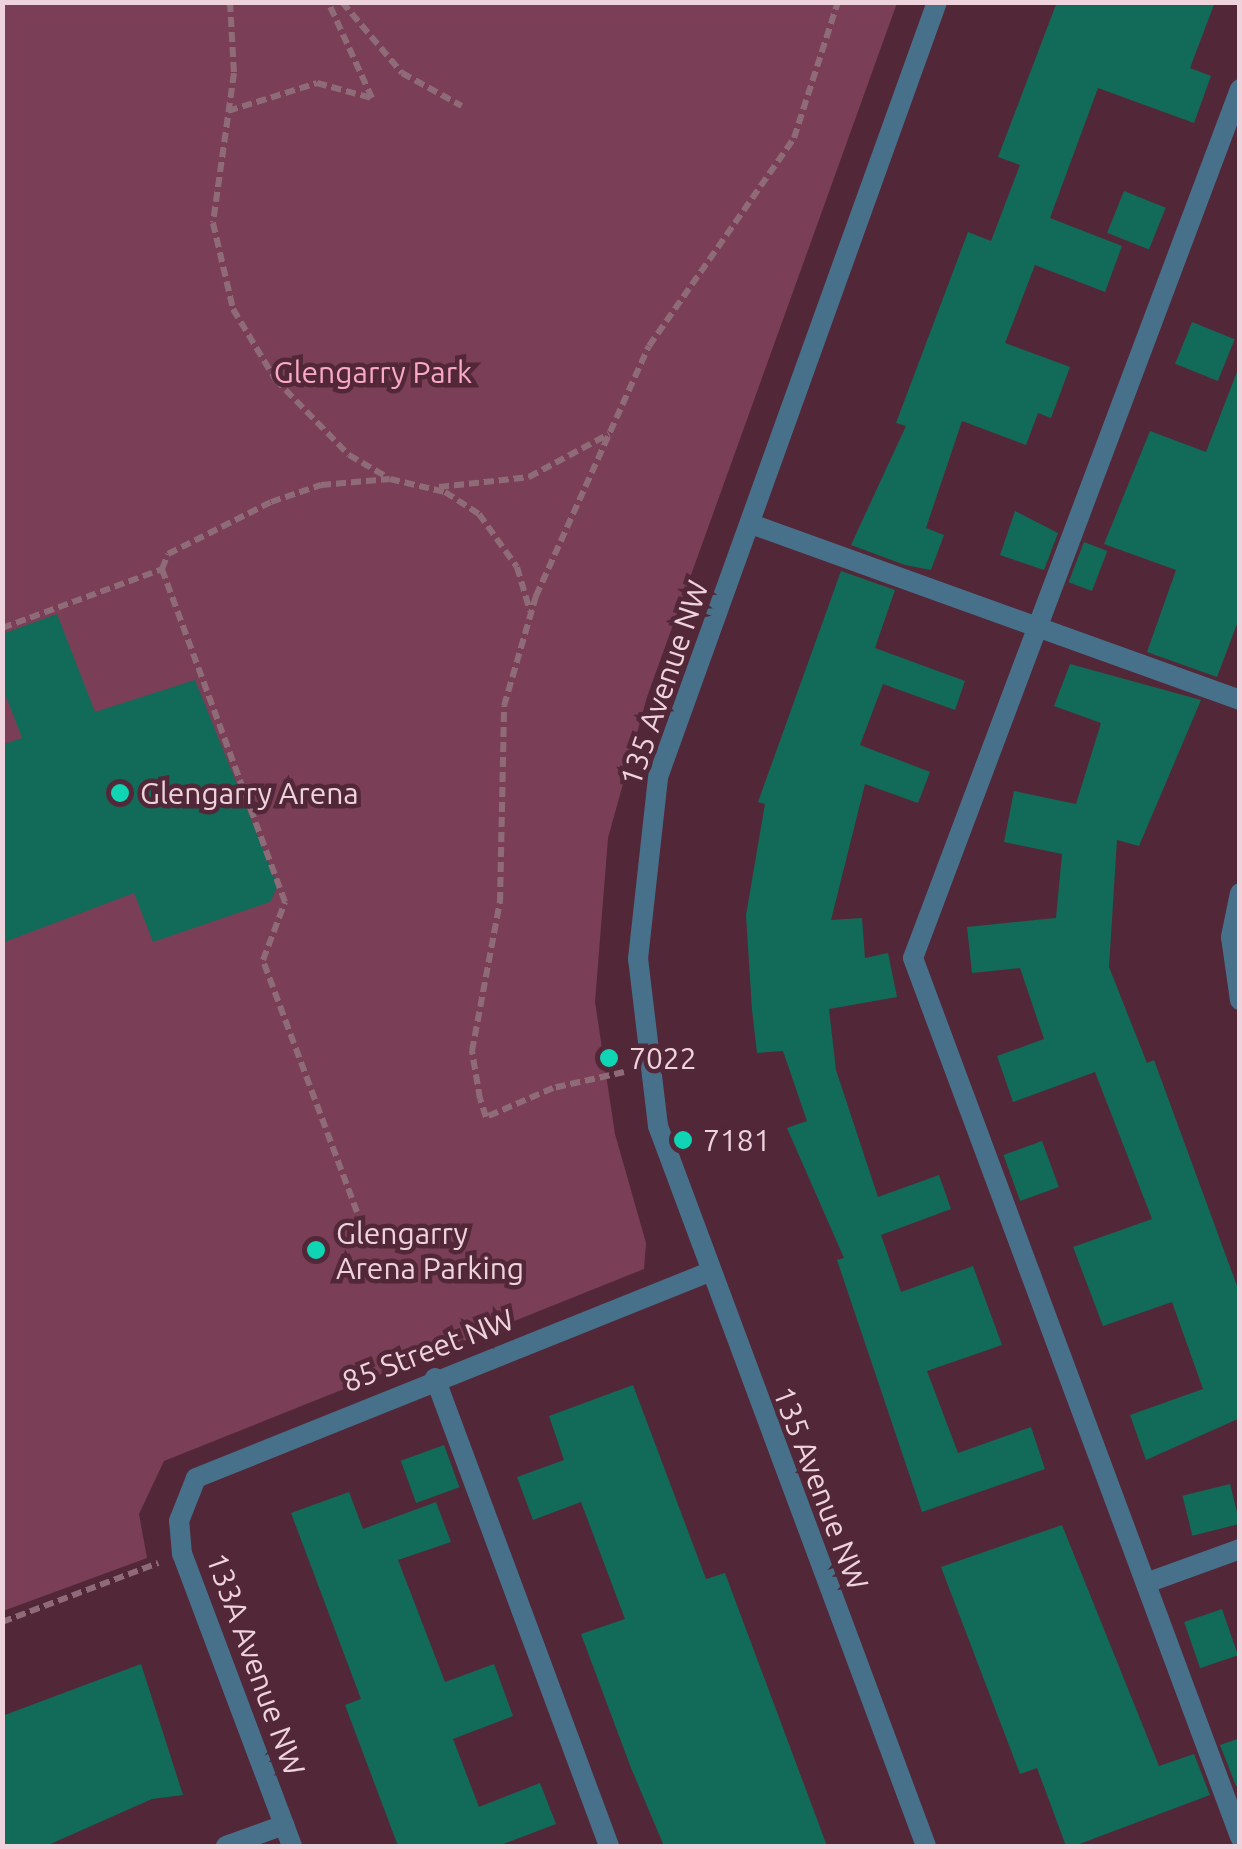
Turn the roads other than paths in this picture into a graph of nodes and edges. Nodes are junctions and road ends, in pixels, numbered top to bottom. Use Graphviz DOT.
graph roads {
  1 [pos="937,2"];
  2 [pos="1240,89"];
  3 [pos="751,524"];
  4 [pos="1029,631"];
  5 [pos="1240,700"];
  6 [pos="1240,893"];
  7 [pos="1240,1000"];
  8 [pos="707,1274"];
  9 [pos="435,1378"];
  10 [pos="183,1500"];
  11 [pos="1240,1549"];
  12 [pos="1149,1582"];
  13 [pos="284,1825"];
  14 [pos="1240,1838"];
  15 [pos="226,1846"];
  16 [pos="292,1846"];
  17 [pos="610,1846"];
  18 [pos="926,1846"];
  1 -- 3 [label="street, 135 Avenue NW"];
  2 -- 4 [label="street"];
  3 -- 4 [label="street"];
  3 -- 8 [label="street, 135 Avenue NW"];
  4 -- 5 [label="street"];
  4 -- 12 [label="street"];
  6 -- 7 [label="street"];
  8 -- 9 [label="street, 85 Street NW"];
  8 -- 18 [label="street, 135 Avenue NW"];
  9 -- 10 [label="street, 85 Street NW"];
  9 -- 17 [label="street"];
  10 -- 13 [label="street, 133A Avenue NW"];
  11 -- 12 [label="street"];
  12 -- 14 [label="street"];
  13 -- 15 [label="street"];
  13 -- 16 [label="street, 133A Avenue NW"];
}
